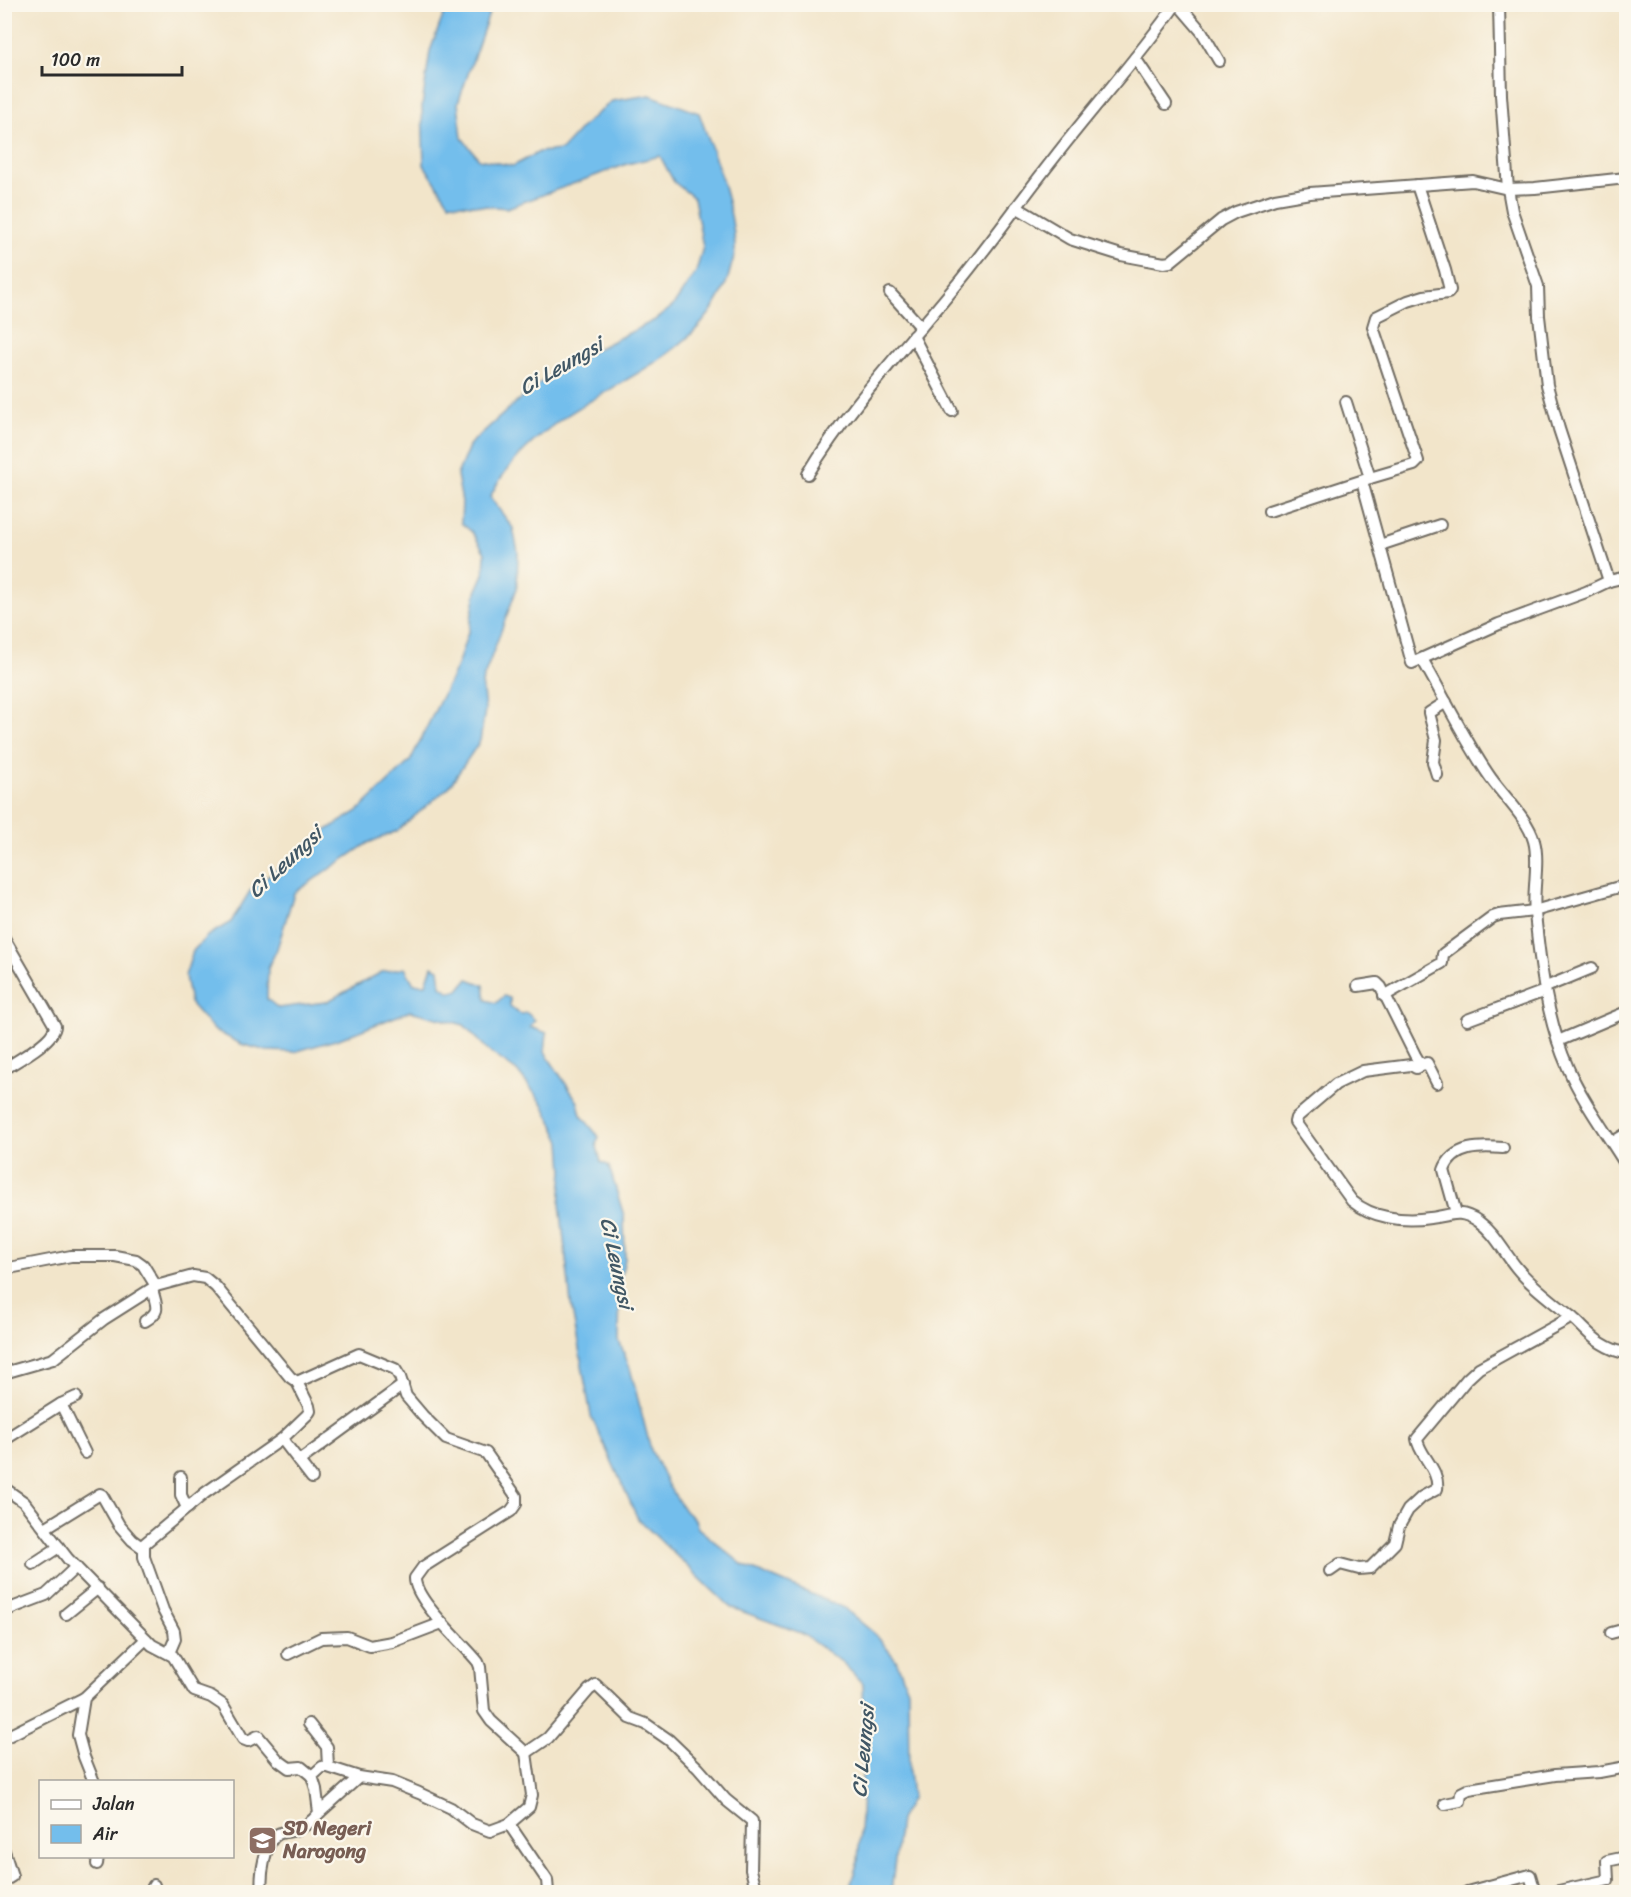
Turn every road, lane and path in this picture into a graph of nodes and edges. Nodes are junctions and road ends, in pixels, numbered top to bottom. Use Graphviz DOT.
graph roads {
  1 [pos="1177,4"];
  2 [pos="1499,4"];
  3 [pos="1625,4"];
  4 [pos="1626,11"];
  5 [pos="1135,58"];
  6 [pos="1219,61"];
  7 [pos="1166,104"];
  8 [pos="1626,178"];
  9 [pos="1417,185"];
  10 [pos="1508,189"];
  11 [pos="1016,207"];
  12 [pos="890,293"];
  13 [pos="921,327"];
  14 [pos="913,336"];
  15 [pos="1346,402"];
  16 [pos="952,411"];
  17 [pos="808,474"];
  18 [pos="1366,479"];
  19 [pos="1269,512"];
  20 [pos="1440,525"];
  21 [pos="1380,544"];
  22 [pos="1626,577"];
  23 [pos="1609,581"];
  24 [pos="1422,659"];
  25 [pos="1446,702"];
  26 [pos="1437,775"];
  27 [pos="1626,885"];
  28 [pos="1534,911"];
  29 [pos="4,938"];
  30 [pos="1592,968"];
  31 [pos="1358,986"];
  32 [pos="1546,989"];
  33 [pos="1384,996"];
  34 [pos="1624,1013"];
  35 [pos="1467,1020"];
  36 [pos="1558,1041"];
  37 [pos="1421,1065"];
  38 [pos="4,1069"];
  39 [pos="1437,1083"];
  40 [pos="1626,1134"];
  41 [pos="1613,1142"];
  42 [pos="1503,1148"];
  43 [pos="1626,1166"];
  44 [pos="1456,1213"];
  45 [pos="4,1269"];
  46 [pos="154,1288"];
  47 [pos="1572,1317"];
  48 [pos="145,1322"];
  49 [pos="1626,1353"];
  50 [pos="4,1373"];
  51 [pos="297,1382"];
  52 [pos="403,1385"];
  53 [pos="76,1397"];
  54 [pos="61,1404"];
  55 [pos="282,1439"];
  56 [pos="4,1440"];
  57 [pos="85,1453"];
  58 [pos="299,1461"];
  59 [pos="181,1477"];
  60 [pos="312,1478"];
  61 [pos="4,1488"];
  62 [pos="187,1508"];
  63 [pos="45,1528"];
  64 [pos="59,1547"];
  65 [pos="143,1548"];
  66 [pos="33,1564"];
  67 [pos="76,1567"];
  68 [pos="1330,1571"];
  69 [pos="98,1588"];
  70 [pos="4,1611"];
  71 [pos="66,1614"];
  72 [pos="441,1623"];
  73 [pos="1626,1629"];
  74 [pos="1611,1633"];
  75 [pos="146,1639"];
  76 [pos="169,1653"];
  77 [pos="288,1654"];
  78 [pos="84,1698"];
  79 [pos="309,1724"];
  80 [pos="4,1738"];
  81 [pos="526,1753"];
  82 [pos="328,1767"];
  83 [pos="1626,1767"];
  84 [pos="312,1776"];
  85 [pos="359,1777"];
  86 [pos="93,1780"];
  87 [pos="1445,1804"];
  88 [pos="319,1813"];
  89 [pos="508,1824"];
  90 [pos="4,1851"];
  91 [pos="1626,1857"];
  92 [pos="4,1881"];
  93 [pos="262,1893"];
  94 [pos="548,1893"];
  95 [pos="757,1893"];
  96 [pos="1467,1893"];
  97 [pos="1535,1893"];
  98 [pos="1554,1893"];
  1 -- 5 [label="street"];
  1 -- 6 [label="street"];
  2 -- 10 [label="street"];
  3 -- 4 [label="street"];
  5 -- 7 [label="street"];
  5 -- 11 [label="street"];
  8 -- 10 [label="street"];
  9 -- 10 [label="street"];
  9 -- 11 [label="street"];
  9 -- 18 [label="street"];
  10 -- 23 [label="street"];
  11 -- 13 [label="street"];
  12 -- 13 [label="street"];
  13 -- 14 [label="street"];
  14 -- 16 [label="street"];
  14 -- 17 [label="street"];
  15 -- 18 [label="street"];
  18 -- 19 [label="street"];
  18 -- 21 [label="street"];
  20 -- 21 [label="street"];
  21 -- 24 [label="street"];
  22 -- 23 [label="street"];
  23 -- 24 [label="street"];
  24 -- 25 [label="street"];
  25 -- 26 [label="street"];
  25 -- 28 [label="street"];
  27 -- 28 [label="street"];
  28 -- 32 [label="street"];
  28 -- 33 [label="street"];
  29 -- 38 [label="street"];
  30 -- 32 [label="street"];
  31 -- 33 [label="street"];
  32 -- 35 [label="street"];
  32 -- 36 [label="street"];
  33 -- 37 [label="street"];
  34 -- 36 [label="street"];
  36 -- 41 [label="street"];
  37 -- 39 [label="street"];
  37 -- 44 [label="street"];
  40 -- 41 [label="street"];
  41 -- 43 [label="street"];
  42 -- 44 [label="street"];
  44 -- 47 [label="street"];
  45 -- 46 [label="street"];
  46 -- 48 [label="street"];
  46 -- 50 [label="street"];
  46 -- 51 [label="street"];
  47 -- 49 [label="street"];
  47 -- 68 [label="street"];
  51 -- 52 [label="street"];
  51 -- 55 [label="street"];
  52 -- 58 [label="street"];
  52 -- 72 [label="street"];
  53 -- 54 [label="street"];
  54 -- 56 [label="street"];
  54 -- 57 [label="street"];
  55 -- 58 [label="street"];
  55 -- 62 [label="street"];
  58 -- 60 [label="street"];
  59 -- 62 [label="street"];
  61 -- 63 [label="street"];
  62 -- 65 [label="street"];
  63 -- 64 [label="street"];
  63 -- 65 [label="street"];
  64 -- 66 [label="street"];
  64 -- 67 [label="street"];
  65 -- 76 [label="street"];
  67 -- 69 [label="street"];
  67 -- 70 [label="street"];
  69 -- 71 [label="street"];
  69 -- 75 [label="street"];
  72 -- 77 [label="street"];
  72 -- 81 [label="street"];
  73 -- 74 [label="street"];
  75 -- 76 [label="street"];
  75 -- 78 [label="street"];
  76 -- 84 [label="street"];
  78 -- 80 [label="street"];
  78 -- 86 [label="street"];
  79 -- 82 [label="street"];
  81 -- 89 [label="street"];
  81 -- 95 [label="street"];
  82 -- 84 [label="street"];
  82 -- 85 [label="street"];
  83 -- 87 [label="street"];
  84 -- 88 [label="street"];
  85 -- 88 [label="street"];
  85 -- 89 [label="street"];
  88 -- 93 [label="street"];
  89 -- 94 [label="street"];
  90 -- 92 [label="street"];
  91 -- 98 [label="street"];
  96 -- 97 [label="street"];
}
